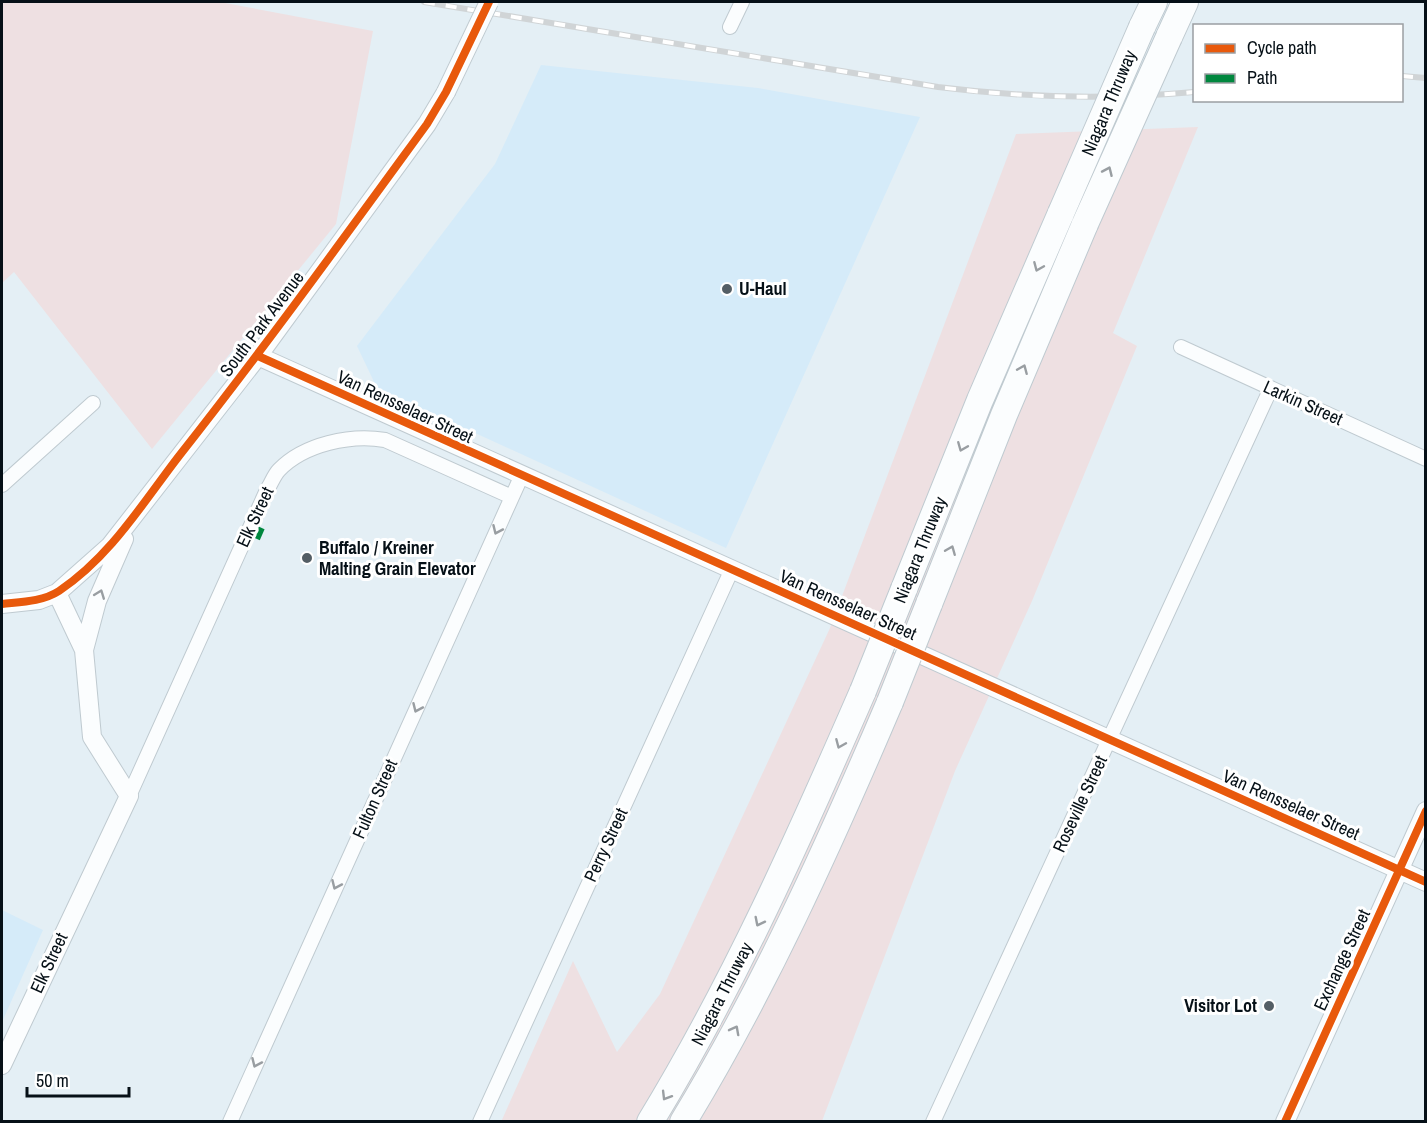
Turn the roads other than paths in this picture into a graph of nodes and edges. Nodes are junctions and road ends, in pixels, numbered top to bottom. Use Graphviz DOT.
graph roads {
  1 [pos="489,2"];
  2 [pos="742,2"];
  3 [pos="1154,2"];
  4 [pos="1185,2"];
  5 [pos="730,27"];
  6 [pos="1181,348"];
  7 [pos="258,356"];
  8 [pos="1271,388"];
  9 [pos="93,403"];
  10 [pos="1425,459"];
  11 [pos="522,477"];
  12 [pos="2,485"];
  13 [pos="512,497"];
  14 [pos="134,518"];
  15 [pos="732,569"];
  16 [pos="57,593"];
  17 [pos="2,604"];
  18 [pos="84,650"];
  19 [pos="1110,738"];
  20 [pos="129,796"];
  21 [pos="1425,811"];
  22 [pos="1399,870"];
  23 [pos="1425,882"];
  24 [pos="2,1065"];
  25 [pos="230,1122"];
  26 [pos="480,1122"];
  27 [pos="650,1122"];
  28 [pos="683,1122"];
  29 [pos="933,1122"];
  30 [pos="1285,1122"];
  1 -- 7 [label="street, South Park Avenue, bridge"];
  2 -- 5 [label="street"];
  3 -- 27 [label="highway, Niagara Thruway, one-way, bridge"];
  28 -- 4 [label="highway, Niagara Thruway, one-way, bridge"];
  6 -- 8 [label="street, Larkin Street"];
  7 -- 11 [label="street, Van Rensselaer Street"];
  7 -- 14 [label="street, South Park Avenue"];
  8 -- 10 [label="street, Larkin Street"];
  8 -- 19 [label="street, Roseville Street"];
  9 -- 12 [label="street"];
  11 -- 13 [label="street, Fulton Street"];
  11 -- 15 [label="street, Van Rensselaer Street"];
  13 -- 20 [label="street, Elk Street"];
  13 -- 25 [label="street, Fulton Street, one-way"];
  14 -- 16 [label="street, South Park Avenue"];
  18 -- 14 [label="street, one-way"];
  15 -- 19 [label="street, Van Rensselaer Street"];
  15 -- 26 [label="street, Perry Street"];
  16 -- 17 [label="street, South Park Avenue"];
  16 -- 18 [label="street"];
  18 -- 20 [label="street"];
  19 -- 22 [label="street, Van Rensselaer Street"];
  19 -- 29 [label="street, Roseville Street"];
  20 -- 24 [label="street, Elk Street"];
  21 -- 22 [label="street, Exchange Street"];
  22 -- 23 [label="street, Van Rensselaer Street"];
  22 -- 30 [label="street, Exchange Street"];
}
